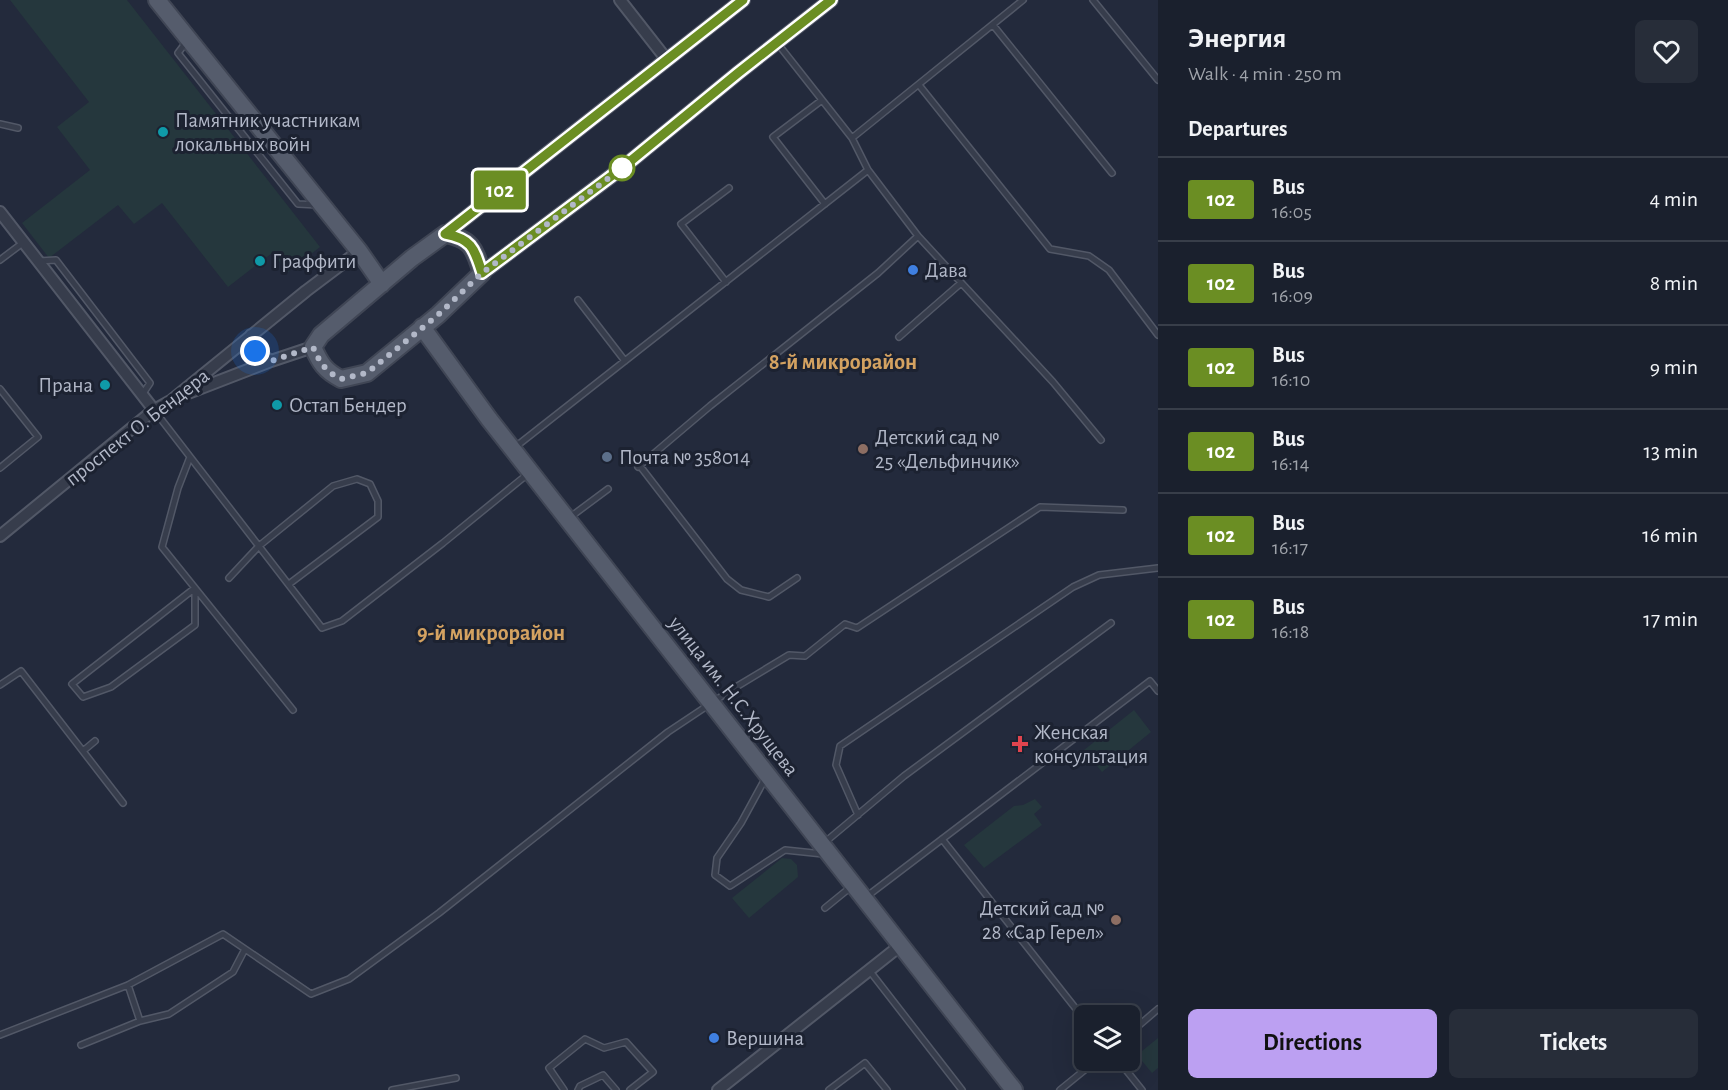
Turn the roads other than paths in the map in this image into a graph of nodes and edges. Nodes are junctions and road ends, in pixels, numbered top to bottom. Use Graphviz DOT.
graph roads {
  1 [pos="157,0"];
  2 [pos="620,0"];
  3 [pos="743,0"];
  4 [pos="831,0"];
  5 [pos="1023,0"];
  6 [pos="1104,0"];
  7 [pos="1095,2"];
  8 [pos="993,25"];
  9 [pos="777,43"];
  10 [pos="667,60"];
  11 [pos="1158,80"];
  12 [pos="919,84"];
  13 [pos="822,100"];
  14 [pos="0,124"];
  15 [pos="18,128"];
  16 [pos="852,138"];
  17 [pos="868,170"];
  18 [pos="1112,173"];
  19 [pos="729,188"];
  20 [pos="825,204"];
  21 [pos="0,212"];
  22 [pos="445,234"];
  23 [pos="918,236"];
  24 [pos="24,242"];
  25 [pos="359,251"];
  26 [pos="0,260"];
  27 [pos="482,273"];
  28 [pos="726,282"];
  29 [pos="961,283"];
  30 [pos="382,285"];
  31 [pos="578,300"];
  32 [pos="422,327"];
  33 [pos="1158,334"];
  34 [pos="251,335"];
  35 [pos="899,337"];
  36 [pos="313,347"];
  37 [pos="271,361"];
  38 [pos="625,361"];
  39 [pos="0,389"];
  40 [pos="172,400"];
  41 [pos="154,410"];
  42 [pos="1101,440"];
  43 [pos="513,449"];
  44 [pos="190,457"];
  45 [pos="0,468"];
  46 [pos="531,472"];
  47 [pos="608,489"];
  48 [pos="1122,510"];
  49 [pos="568,519"];
  50 [pos="0,536"];
  51 [pos="259,546"];
  52 [pos="1158,568"];
  53 [pos="229,578"];
  54 [pos="797,578"];
  55 [pos="289,584"];
  56 [pos="195,588"];
  57 [pos="1111,623"];
  58 [pos="0,685"];
  59 [pos="1158,691"];
  60 [pos="712,704"];
  61 [pos="293,710"];
  62 [pos="95,741"];
  63 [pos="83,751"];
  64 [pos="767,775"];
  65 [pos="123,802"];
  66 [pos="858,815"];
  67 [pos="942,839"];
  68 [pos="826,850"];
  69 [pos="853,884"];
  70 [pos="864,898"];
  71 [pos="825,908"];
  72 [pos="901,945"];
  73 [pos="245,949"];
  74 [pos="869,970"];
  75 [pos="128,985"];
  76 [pos="1074,1006"];
  77 [pos="1158,1009"];
  78 [pos="140,1021"];
  79 [pos="1140,1024"];
  80 [pos="0,1035"];
  81 [pos="81,1045"];
  82 [pos="1083,1071"];
  83 [pos="1127,1071"];
  84 [pos="456,1078"];
  85 [pos="392,1090"];
  86 [pos="564,1090"];
  87 [pos="578,1090"];
  88 [pos="616,1090"];
  89 [pos="630,1090"];
  90 [pos="720,1090"];
  91 [pos="829,1090"];
  92 [pos="887,1090"];
  93 [pos="962,1090"];
  94 [pos="1014,1090"];
  95 [pos="1060,1090"];
  96 [pos="1142,1090"];
  1 -- 25 [label="main road"];
  2 -- 10 [label="street"];
  3 -- 10 [label="main road"];
  4 -- 9 [label="main road"];
  5 -- 8 [label="lane"];
  6 -- 7 [label="lane"];
  7 -- 11 [label="lane"];
  8 -- 12 [label="lane"];
  8 -- 18 [label="lane"];
  9 -- 13 [label="lane"];
  9 -- 27 [label="main road"];
  10 -- 22 [label="main road"];
  12 -- 16 [label="lane"];
  12 -- 33 [label="lane"];
  13 -- 16 [label="lane"];
  13 -- 20 [label="lane"];
  14 -- 15 [label="lane"];
  16 -- 17 [label="lane"];
  17 -- 20 [label="lane"];
  17 -- 23 [label="lane"];
  19 -- 28 [label="lane"];
  20 -- 28 [label="lane"];
  21 -- 24 [label="street"];
  22 -- 27 [label="main road"];
  22 -- 30 [label="main road"];
  23 -- 29 [label="lane"];
  23 -- 54 [label="lane"];
  24 -- 26 [label="lane"];
  24 -- 41 [label="street"];
  25 -- 30 [label="main road"];
  25 -- 34 [label="street, проспект О. Бендера"];
  27 -- 32 [label="main road"];
  28 -- 38 [label="lane"];
  29 -- 35 [label="lane"];
  29 -- 42 [label="lane"];
  30 -- 36 [label="main road"];
  31 -- 38 [label="lane"];
  32 -- 36 [label="main road"];
  32 -- 43 [label="main road, улица им. Н.С.Хрущева"];
  34 -- 37 [label="street"];
  34 -- 40 [label="street, проспект О. Бендера"];
  36 -- 37 [label="street"];
  37 -- 40 [label="street"];
  38 -- 43 [label="lane"];
  39 -- 45 [label="lane"];
  40 -- 41 [label="street, проспект О. Бендера"];
  41 -- 44 [label="lane"];
  41 -- 50 [label="street, проспект О. Бендера"];
  43 -- 46 [label="main road, улица им. Н.С.Хрущева"];
  44 -- 51 [label="lane"];
  44 -- 56 [label="lane"];
  46 -- 49 [label="main road, улица им. Н.С.Хрущева"];
  46 -- 55 [label="lane"];
  47 -- 49 [label="lane"];
  48 -- 60 [label="lane"];
  49 -- 60 [label="main road, улица им. Н.С.Хрущева"];
  51 -- 53 [label="lane"];
  51 -- 55 [label="lane"];
  51 -- 55 [label="lane"];
  52 -- 66 [label="lane"];
  56 -- 56 [label="lane"];
  56 -- 61 [label="lane"];
  57 -- 66 [label="lane"];
  58 -- 63 [label="lane"];
  59 -- 67 [label="lane"];
  60 -- 64 [label="main road, улица им. Н.С.Хрущева"];
  60 -- 73 [label="lane"];
  62 -- 63 [label="lane"];
  63 -- 65 [label="lane"];
  64 -- 68 [label="main road, улица им. Н.С.Хрущева"];
  64 -- 68 [label="lane"];
  66 -- 68 [label="lane"];
  67 -- 70 [label="lane"];
  67 -- 76 [label="lane"];
  68 -- 69 [label="main road, улица им. Н.С.Хрущева"];
  69 -- 70 [label="main road, улица им. Н.С.Хрущева"];
  69 -- 71 [label="lane"];
  70 -- 72 [label="main road, улица им. Н.С.Хрущева"];
  72 -- 74 [label="street"];
  72 -- 94 [label="main road, улица им. Н.С.Хрущева"];
  73 -- 75 [label="lane"];
  73 -- 78 [label="lane"];
  74 -- 90 [label="street"];
  74 -- 93 [label="lane"];
  75 -- 78 [label="lane"];
  75 -- 80 [label="lane"];
  77 -- 79 [label="lane"];
  78 -- 81 [label="lane"];
  82 -- 95 [label="lane"];
  83 -- 96 [label="lane"];
  84 -- 85 [label="lane"];
  86 -- 89 [label="lane"];
  87 -- 88 [label="lane"];
  91 -- 92 [label="lane"];
}
